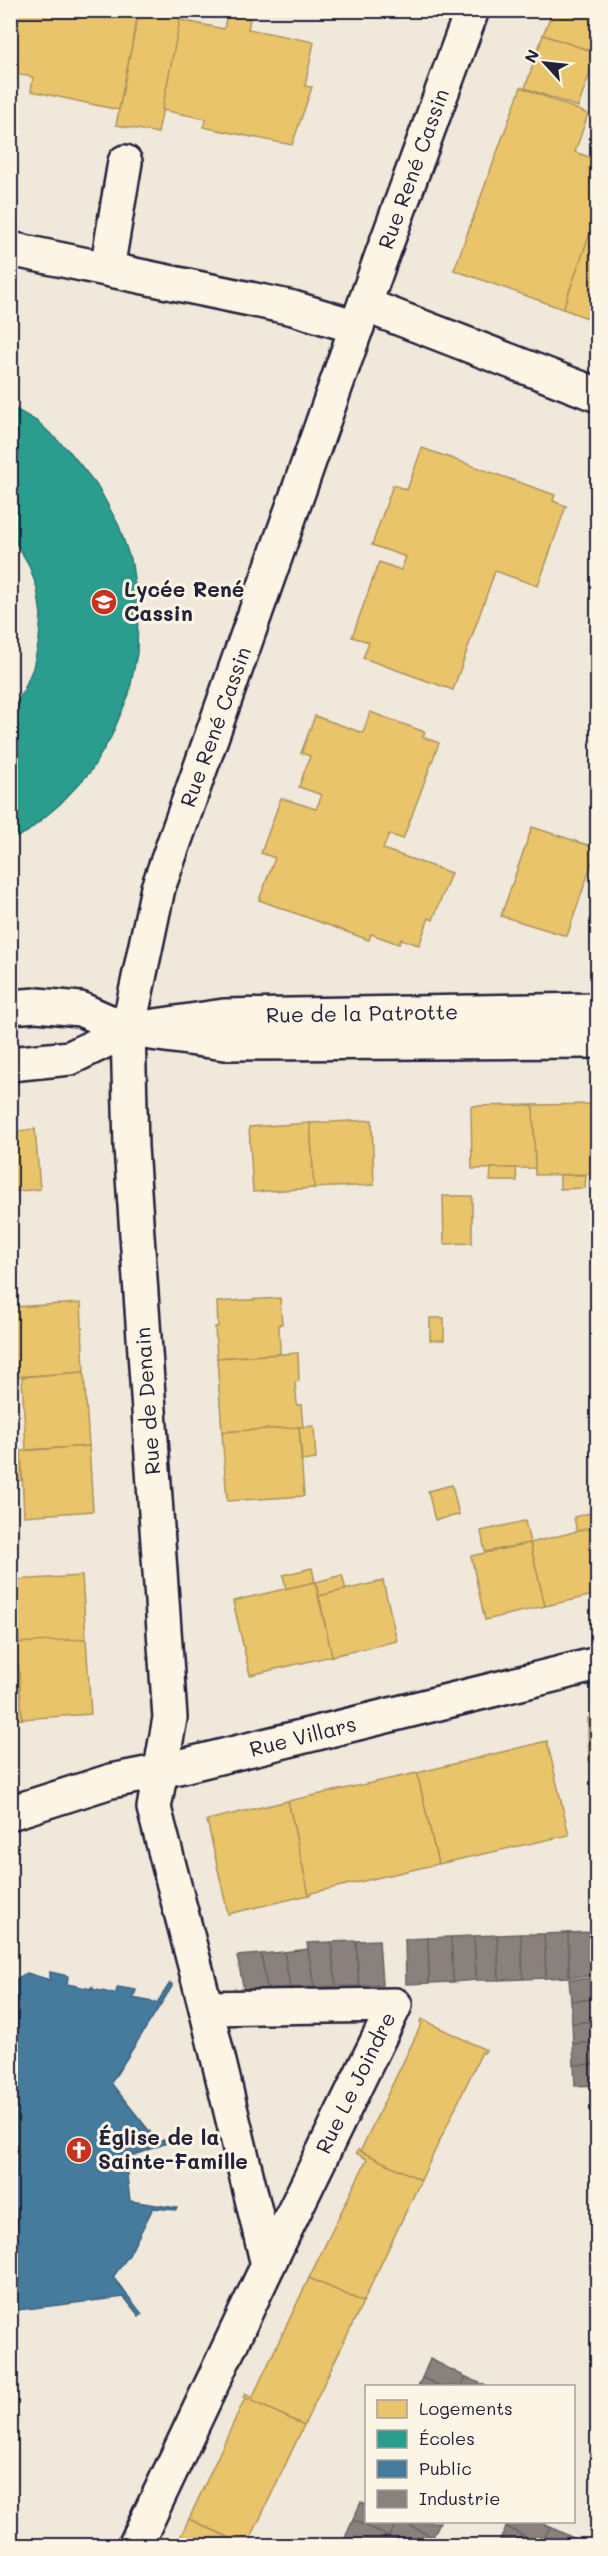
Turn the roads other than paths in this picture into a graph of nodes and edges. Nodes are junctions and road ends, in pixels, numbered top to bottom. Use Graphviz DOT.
graph roads {
  1 [pos="472,10"];
  2 [pos="125,162"];
  3 [pos="10,249"];
  4 [pos="107,269"];
  5 [pos="361,316"];
  6 [pos="597,395"];
  7 [pos="10,1007"];
  8 [pos="597,1010"];
  9 [pos="128,1030"];
  10 [pos="597,1041"];
  11 [pos="10,1064"];
  12 [pos="597,1664"];
  13 [pos="162,1771"];
  14 [pos="10,1813"];
  15 [pos="206,2008"];
  16 [pos="268,2265"];
  17 [pos="135,2546"];
  1 -- 5 [label="street, Rue René Cassin"];
  2 -- 4 [label="street"];
  3 -- 4 [label="street"];
  4 -- 5 [label="street"];
  5 -- 6 [label="street"];
  5 -- 9 [label="street, Rue René Cassin"];
  7 -- 9 [label="street, Rue de la Patrotte"];
  8 -- 9 [label="street, Rue de la Patrotte"];
  9 -- 10 [label="street, Rue de la Patrotte"];
  9 -- 11 [label="street, Rue de la Patrotte"];
  9 -- 13 [label="street, Rue de Denain"];
  12 -- 13 [label="street, Rue Villars"];
  13 -- 14 [label="street, Rue Villars"];
  13 -- 15 [label="street"];
  15 -- 16 [label="street"];
  15 -- 16 [label="street, Rue Le Joindre"];
  16 -- 17 [label="street, Rue Le Joindre"];
}
